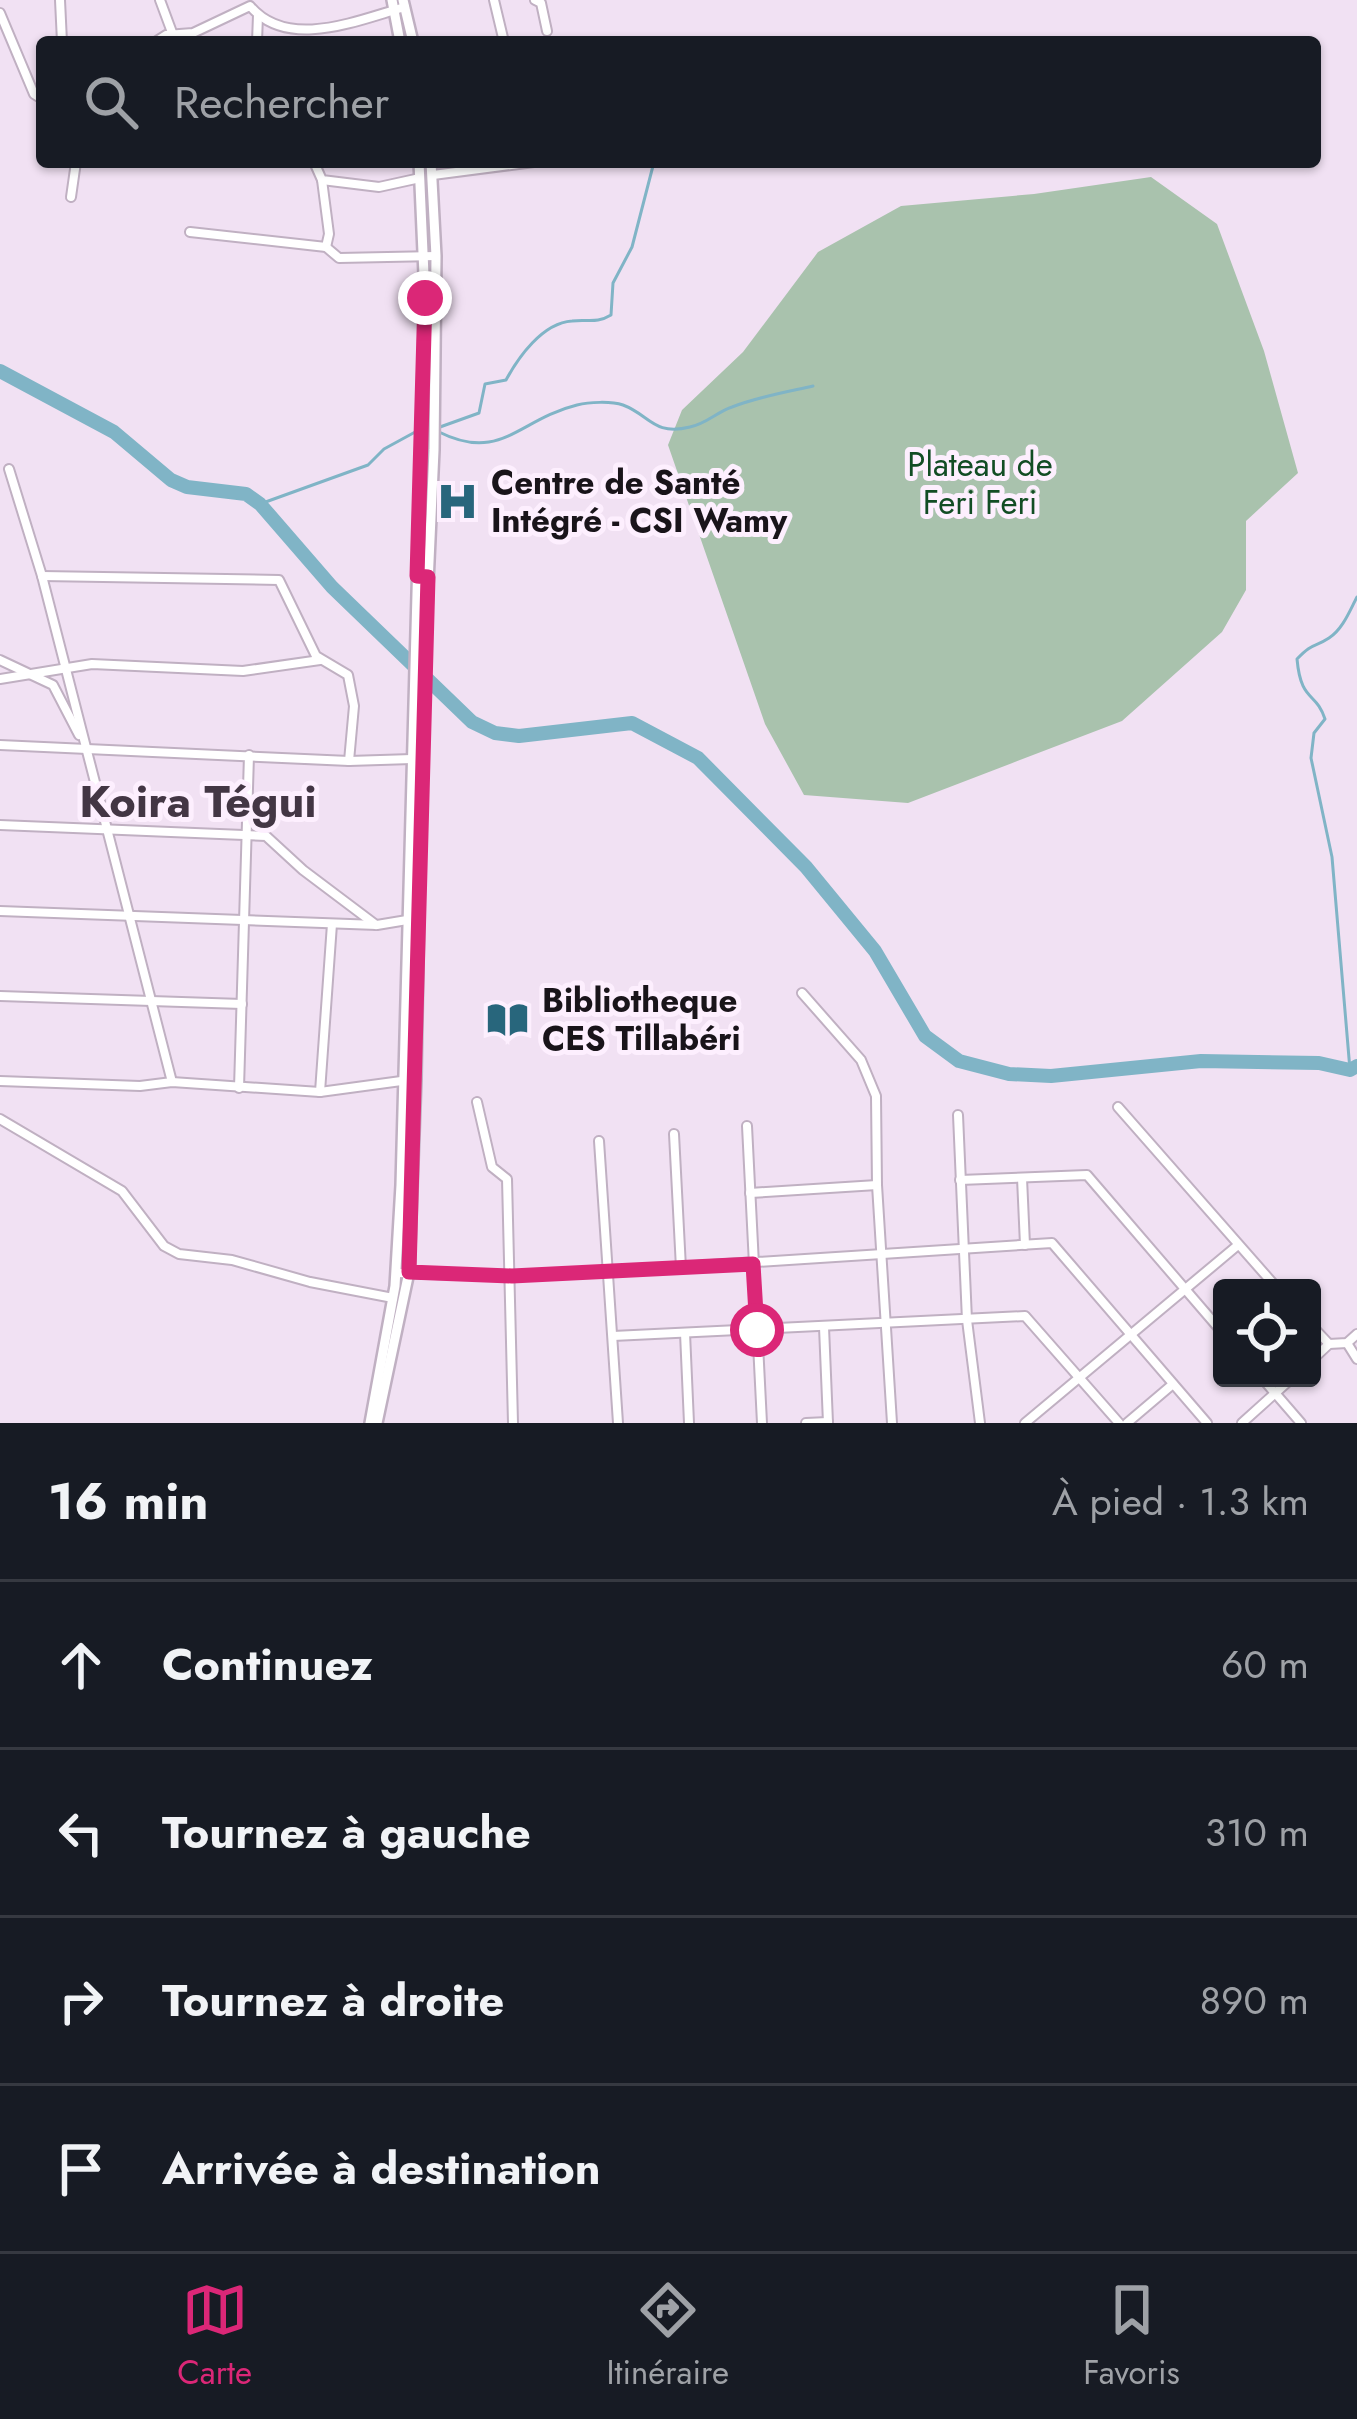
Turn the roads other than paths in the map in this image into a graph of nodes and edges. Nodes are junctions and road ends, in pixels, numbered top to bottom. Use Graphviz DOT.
graph roads {
  1 [pos="61,0"];
  2 [pos="160,0"];
  3 [pos="494,0"];
  4 [pos="536,0"];
  5 [pos="398,4"];
  6 [pos="0,13"];
  7 [pos="258,16"];
  8 [pos="547,31"];
  9 [pos="172,35"];
  10 [pos="62,36"];
  11 [pos="257,36"];
  12 [pos="400,36"];
  13 [pos="411,36"];
  14 [pos="503,36"];
  15 [pos="36,95"];
  16 [pos="75,168"];
  17 [pos="317,168"];
  18 [pos="422,168"];
  19 [pos="429,168"];
  20 [pos="489,168"];
  21 [pos="427,176"];
  22 [pos="322,180"];
  23 [pos="71,197"];
  24 [pos="190,232"];
  25 [pos="326,247"];
  26 [pos="431,256"];
  27 [pos="9,469"];
  28 [pos="42,576"];
  29 [pos="0,660"];
  30 [pos="322,660"];
  31 [pos="65,669"];
  32 [pos="31,672"];
  33 [pos="0,679"];
  34 [pos="418,688"];
  35 [pos="0,745"];
  36 [pos="86,747"];
  37 [pos="249,755"];
  38 [pos="412,759"];
  39 [pos="349,761"];
  40 [pos="0,825"];
  41 [pos="106,830"];
  42 [pos="247,835"];
  43 [pos="0,910"];
  44 [pos="127,913"];
  45 [pos="413,918"];
  46 [pos="244,921"];
  47 [pos="332,924"];
  48 [pos="377,926"];
  49 [pos="802,993"];
  50 [pos="0,995"];
  51 [pos="151,1001"];
  52 [pos="242,1004"];
  53 [pos="411,1079"];
  54 [pos="0,1082"];
  55 [pos="172,1082"];
  56 [pos="239,1088"];
  57 [pos="320,1092"];
  58 [pos="477,1102"];
  59 [pos="1118,1107"];
  60 [pos="958,1115"];
  61 [pos="0,1119"];
  62 [pos="747,1126"];
  63 [pos="674,1134"];
  64 [pos="599,1141"];
  65 [pos="1022,1178"];
  66 [pos="961,1180"];
  67 [pos="877,1185"];
  68 [pos="750,1193"];
  69 [pos="1025,1245"];
  70 [pos="1238,1245"];
  71 [pos="964,1250"];
  72 [pos="880,1256"];
  73 [pos="753,1264"];
  74 [pos="681,1268"];
  75 [pos="609,1271"];
  76 [pos="409,1272"];
  77 [pos="396,1273"];
  78 [pos="512,1276"];
  79 [pos="1269,1279"];
  80 [pos="1184,1288"];
  81 [pos="393,1298"];
  82 [pos="968,1320"];
  83 [pos="1213,1322"];
  84 [pos="886,1324"];
  85 [pos="824,1327"];
  86 [pos="757,1330"];
  87 [pos="1129,1332"];
  88 [pos="686,1333"];
  89 [pos="1357,1334"];
  90 [pos="613,1336"];
  91 [pos="1321,1336"];
  92 [pos="1347,1342"];
  93 [pos="1329,1344"];
  94 [pos="1321,1352"];
  95 [pos="1357,1359"];
  96 [pos="1076,1378"];
  97 [pos="1174,1384"];
  98 [pos="1270,1387"];
  99 [pos="1282,1387"];
  100 [pos="1275,1393"];
  101 [pos="828,1422"];
  102 [pos="374,1423"];
  103 [pos="513,1423"];
  104 [pos="618,1423"];
  105 [pos="689,1423"];
  106 [pos="762,1423"];
  107 [pos="806,1423"];
  108 [pos="892,1423"];
  109 [pos="980,1423"];
  110 [pos="1025,1423"];
  111 [pos="1123,1423"];
  112 [pos="1207,1423"];
  113 [pos="1242,1423"];
  114 [pos="1301,1423"];
  1 -- 10 [label="street"];
  2 -- 9 [label="street"];
  3 -- 14 [label="street"];
  4 -- 8 [label="street"];
  5 -- 7 [label="street"];
  5 -- 12 [label="main road"];
  5 -- 13 [label="main road"];
  6 -- 15 [label="street"];
  7 -- 9 [label="street"];
  7 -- 11 [label="street"];
  16 -- 23 [label="street"];
  17 -- 22 [label="street"];
  18 -- 21 [label="main road"];
  19 -- 21 [label="main road"];
  20 -- 21 [label="street"];
  21 -- 22 [label="street"];
  21 -- 26 [label="main road"];
  22 -- 25 [label="street"];
  24 -- 25 [label="street"];
  25 -- 26 [label="street"];
  26 -- 34 [label="main road"];
  27 -- 28 [label="street"];
  28 -- 30 [label="street"];
  28 -- 31 [label="street"];
  29 -- 32 [label="street"];
  30 -- 31 [label="street"];
  30 -- 39 [label="street"];
  31 -- 32 [label="street"];
  31 -- 36 [label="street"];
  32 -- 33 [label="street"];
  32 -- 36 [label="street"];
  34 -- 38 [label="main road"];
  34 -- 45 [label="main road"];
  35 -- 36 [label="street"];
  36 -- 37 [label="street"];
  36 -- 41 [label="street"];
  37 -- 39 [label="street"];
  37 -- 42 [label="street"];
  38 -- 39 [label="street"];
  38 -- 45 [label="main road"];
  40 -- 41 [label="street"];
  41 -- 42 [label="street"];
  41 -- 44 [label="street"];
  42 -- 46 [label="street"];
  42 -- 48 [label="street"];
  43 -- 44 [label="street"];
  44 -- 46 [label="street"];
  44 -- 51 [label="street"];
  45 -- 48 [label="street"];
  45 -- 53 [label="main road"];
  46 -- 47 [label="street"];
  46 -- 52 [label="street"];
  47 -- 48 [label="street"];
  47 -- 57 [label="street"];
  49 -- 67 [label="street"];
  50 -- 51 [label="street"];
  51 -- 52 [label="street"];
  51 -- 55 [label="street"];
  52 -- 56 [label="street"];
  53 -- 57 [label="street"];
  53 -- 76 [label="main road"];
  53 -- 77 [label="main road"];
  54 -- 55 [label="street"];
  55 -- 56 [label="street"];
  56 -- 57 [label="street"];
  58 -- 78 [label="street"];
  59 -- 70 [label="street"];
  60 -- 66 [label="street"];
  61 -- 81 [label="street"];
  62 -- 68 [label="street"];
  63 -- 74 [label="street"];
  64 -- 75 [label="street"];
  65 -- 66 [label="street"];
  65 -- 69 [label="street"];
  65 -- 80 [label="street"];
  66 -- 71 [label="street"];
  67 -- 68 [label="street"];
  67 -- 72 [label="street"];
  68 -- 73 [label="street"];
  69 -- 71 [label="street"];
  69 -- 87 [label="street"];
  70 -- 79 [label="street"];
  70 -- 80 [label="street"];
  71 -- 72 [label="street"];
  71 -- 82 [label="street"];
  72 -- 73 [label="street"];
  72 -- 84 [label="street"];
  73 -- 74 [label="street"];
  73 -- 86 [label="street"];
  74 -- 75 [label="street"];
  75 -- 78 [label="street"];
  75 -- 90 [label="street"];
  76 -- 77 [label="street"];
  76 -- 78 [label="street"];
  76 -- 102 [label="main road"];
  77 -- 81 [label="main road"];
  78 -- 103 [label="street"];
  80 -- 83 [label="street"];
  80 -- 87 [label="street"];
  81 -- 102 [label="main road"];
  82 -- 84 [label="street"];
  82 -- 96 [label="street"];
  82 -- 109 [label="street"];
  84 -- 85 [label="street"];
  84 -- 108 [label="street"];
  85 -- 86 [label="street"];
  85 -- 101 [label="street"];
  86 -- 88 [label="street"];
  86 -- 106 [label="street"];
  87 -- 96 [label="street"];
  87 -- 97 [label="street"];
  88 -- 90 [label="street"];
  88 -- 105 [label="street"];
  89 -- 92 [label="street"];
  90 -- 104 [label="street"];
  91 -- 93 [label="street"];
  92 -- 93 [label="street"];
  92 -- 95 [label="street"];
  93 -- 94 [label="street"];
  96 -- 110 [label="street"];
  96 -- 111 [label="street"];
  97 -- 111 [label="street"];
  97 -- 112 [label="street"];
  98 -- 100 [label="street"];
  99 -- 100 [label="street"];
  100 -- 113 [label="street"];
  100 -- 114 [label="street"];
  101 -- 107 [label="street"];
}
